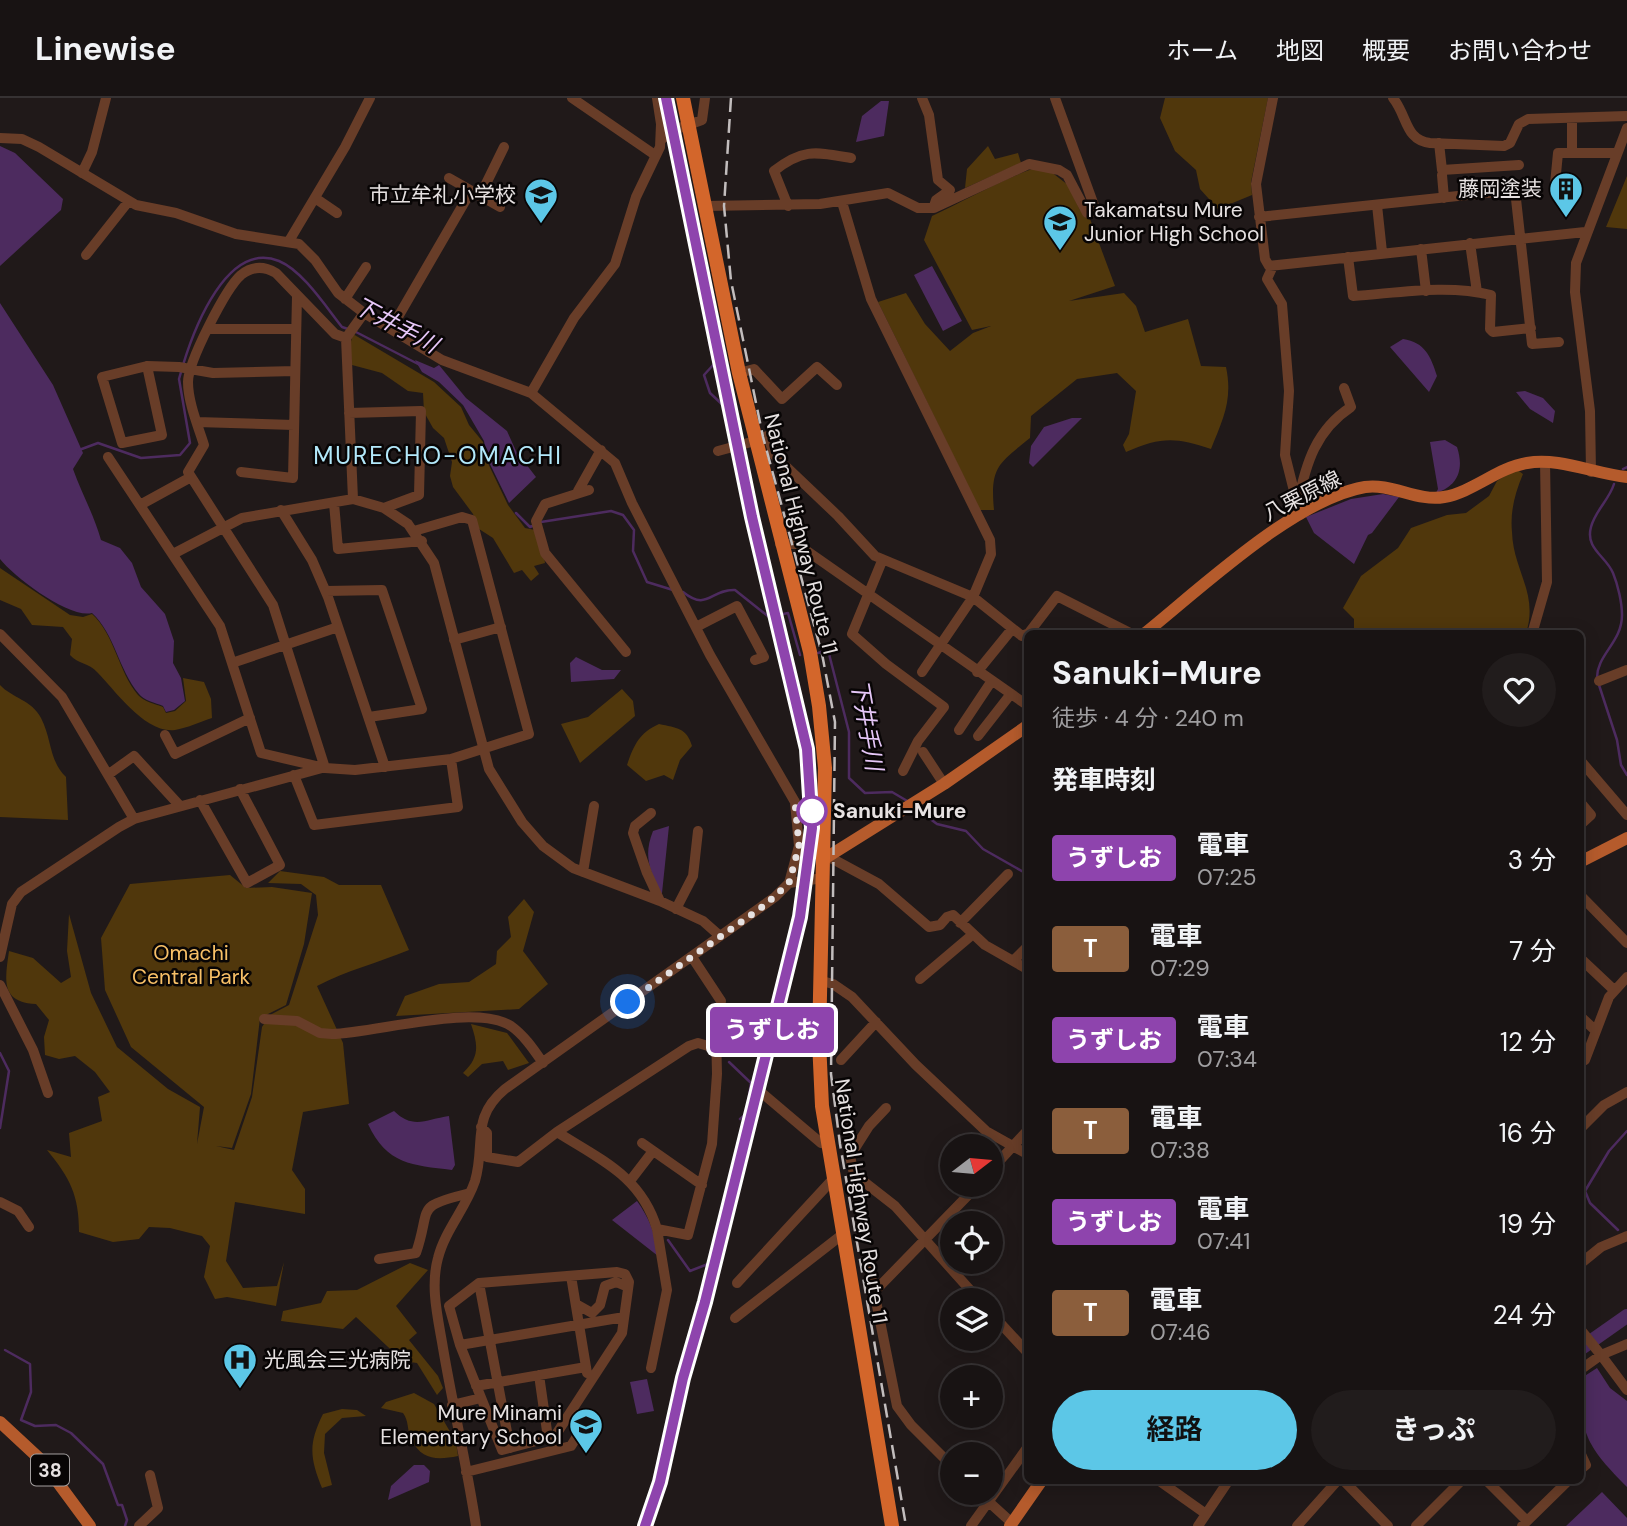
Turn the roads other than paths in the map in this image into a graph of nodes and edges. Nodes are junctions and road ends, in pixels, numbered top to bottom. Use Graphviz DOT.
graph roads {
  1 [pos="106,98"];
  2 [pos="369,98"];
  3 [pos="572,98"];
  4 [pos="657,98"];
  5 [pos="683,98"];
  6 [pos="705,98"];
  7 [pos="922,98"];
  8 [pos="1055,98"];
  9 [pos="1273,98"];
  10 [pos="1393,98"];
  11 [pos="1627,117"];
  12 [pos="1573,118"];
  13 [pos="688,126"];
  14 [pos="1627,128"];
  15 [pos="0,138"];
  16 [pos="661,140"];
  17 [pos="1439,143"];
  18 [pos="1504,146"];
  19 [pos="504,148"];
  20 [pos="1572,153"];
  21 [pos="1617,153"];
  22 [pos="655,155"];
  23 [pos="851,158"];
  24 [pos="1520,165"];
  25 [pos="1506,166"];
  26 [pos="82,173"];
  27 [pos="1441,175"];
  28 [pos="449,178"];
  29 [pos="1555,184"];
  30 [pos="476,193"];
  31 [pos="315,198"];
  32 [pos="1444,198"];
  33 [pos="128,202"];
  34 [pos="842,202"];
  35 [pos="1377,205"];
  36 [pos="705,206"];
  37 [pos="788,206"];
  38 [pos="500,207"];
  39 [pos="934,208"];
  40 [pos="337,213"];
  41 [pos="1259,217"];
  42 [pos="1585,232"];
  43 [pos="1521,238"];
  44 [pos="289,241"];
  45 [pos="1470,243"];
  46 [pos="1421,249"];
  47 [pos="1382,252"];
  48 [pos="86,255"];
  49 [pos="1348,257"];
  50 [pos="1273,266"];
  51 [pos="365,275"];
  52 [pos="1426,291"];
  53 [pos="1477,292"];
  54 [pos="297,296"];
  55 [pos="345,299"];
  56 [pos="364,313"];
  57 [pos="1531,328"];
  58 [pos="210,329"];
  59 [pos="296,329"];
  60 [pos="391,329"];
  61 [pos="349,333"];
  62 [pos="1559,342"];
  63 [pos="146,366"];
  64 [pos="185,368"];
  65 [pos="295,371"];
  66 [pos="739,373"];
  67 [pos="836,385"];
  68 [pos="1344,388"];
  69 [pos="531,393"];
  70 [pos="349,413"];
  71 [pos="197,422"];
  72 [pos="294,425"];
  73 [pos="754,440"];
  74 [pos="601,450"];
  75 [pos="718,451"];
  76 [pos="108,457"];
  77 [pos="1545,461"];
  78 [pos="241,472"];
  79 [pos="1591,472"];
  80 [pos="191,477"];
  81 [pos="1627,477"];
  82 [pos="353,499"];
  83 [pos="334,503"];
  84 [pos="140,505"];
  85 [pos="384,508"];
  86 [pos="281,510"];
  87 [pos="1298,510"];
  88 [pos="224,525"];
  89 [pos="414,531"];
  90 [pos="422,541"];
  91 [pos="780,544"];
  92 [pos="173,554"];
  93 [pos="882,561"];
  94 [pos="326,591"];
  95 [pos="868,594"];
  96 [pos="973,597"];
  97 [pos="501,626"];
  98 [pos="338,627"];
  99 [pos="696,627"];
  100 [pos="1012,629"];
  101 [pos="1030,630"];
  102 [pos="1124,630"];
  103 [pos="1149,630"];
  104 [pos="1533,630"];
  105 [pos="0,634"];
  106 [pos="1024,635"];
  107 [pos="454,640"];
  108 [pos="285,644"];
  109 [pos="940,645"];
  110 [pos="626,652"];
  111 [pos="755,660"];
  112 [pos="232,663"];
  113 [pos="1627,670"];
  114 [pos="922,671"];
  115 [pos="977,672"];
  116 [pos="1599,681"];
  117 [pos="991,682"];
  118 [pos="1010,695"];
  119 [pos="1024,703"];
  120 [pos="369,717"];
  121 [pos="250,718"];
  122 [pos="952,718"];
  123 [pos="1024,728"];
  124 [pos="165,735"];
  125 [pos="978,736"];
  126 [pos="484,751"];
  127 [pos="923,752"];
  128 [pos="451,759"];
  129 [pos="1584,765"];
  130 [pos="385,767"];
  131 [pos="325,768"];
  132 [pos="903,771"];
  133 [pos="109,774"];
  134 [pos="294,775"];
  135 [pos="944,784"];
  136 [pos="240,789"];
  137 [pos="200,800"];
  138 [pos="180,806"];
  139 [pos="594,806"];
  140 [pos="1584,807"];
  141 [pos="650,813"];
  142 [pos="1627,815"];
  143 [pos="134,819"];
  144 [pos="1584,821"];
  145 [pos="698,831"];
  146 [pos="1627,838"];
  147 [pos="827,858"];
  148 [pos="1584,860"];
  149 [pos="583,872"];
  150 [pos="1008,874"];
  151 [pos="823,878"];
  152 [pos="789,883"];
  153 [pos="1584,899"];
  154 [pos="660,901"];
  155 [pos="676,909"];
  156 [pos="960,923"];
  157 [pos="972,935"];
  158 [pos="720,936"];
  159 [pos="1627,943"];
  160 [pos="1024,950"];
  161 [pos="0,957"];
  162 [pos="692,957"];
  163 [pos="1013,961"];
  164 [pos="1584,962"];
  165 [pos="1024,968"];
  166 [pos="1627,977"];
  167 [pos="920,979"];
  168 [pos="822,981"];
  169 [pos="0,985"];
  170 [pos="1615,990"];
  171 [pos="264,1019"];
  172 [pos="1584,1020"];
  173 [pos="876,1022"];
  174 [pos="1596,1031"];
  175 [pos="715,1048"];
  176 [pos="841,1060"];
  177 [pos="1584,1061"];
  178 [pos="543,1063"];
  179 [pos="1627,1092"];
  180 [pos="48,1093"];
  181 [pos="762,1093"];
  182 [pos="886,1108"];
  183 [pos="1584,1125"];
  184 [pos="481,1127"];
  185 [pos="557,1132"];
  186 [pos="1024,1135"];
  187 [pos="642,1143"];
  188 [pos="828,1144"];
  189 [pos="1015,1145"];
  190 [pos="653,1151"];
  191 [pos="1024,1152"];
  192 [pos="1003,1157"];
  193 [pos="834,1178"];
  194 [pos="631,1181"];
  195 [pos="702,1185"];
  196 [pos="470,1193"];
  197 [pos="967,1197"];
  198 [pos="0,1202"];
  199 [pos="29,1227"];
  200 [pos="657,1229"];
  201 [pos="843,1234"];
  202 [pos="1623,1238"];
  203 [pos="927,1240"];
  204 [pos="379,1259"];
  205 [pos="1584,1261"];
  206 [pos="869,1266"];
  207 [pos="571,1276"];
  208 [pos="480,1283"];
  209 [pos="737,1283"];
  210 [pos="628,1287"];
  211 [pos="969,1288"];
  212 [pos="874,1292"];
  213 [pos="576,1304"];
  214 [pos="624,1317"];
  215 [pos="735,1318"];
  216 [pos="579,1325"];
  217 [pos="1003,1326"];
  218 [pos="1584,1334"];
  219 [pos="490,1340"];
  220 [pos="460,1345"];
  221 [pos="1627,1345"];
  222 [pos="1024,1349"];
  223 [pos="1598,1354"];
  224 [pos="1584,1366"];
  225 [pos="586,1367"];
  226 [pos="651,1368"];
  227 [pos="539,1375"];
  228 [pos="498,1382"];
  229 [pos="589,1384"];
  230 [pos="476,1386"];
  231 [pos="1627,1390"];
  232 [pos="481,1398"];
  233 [pos="452,1405"];
  234 [pos="591,1414"];
  235 [pos="0,1422"];
  236 [pos="548,1438"];
  237 [pos="510,1448"];
  238 [pos="1024,1452"];
  239 [pos="940,1454"];
  240 [pos="466,1472"];
  241 [pos="149,1475"];
  242 [pos="1003,1481"];
  243 [pos="1039,1484"];
  244 [pos="1164,1484"];
  245 [pos="1226,1484"];
  246 [pos="1337,1484"];
  247 [pos="1345,1484"];
  248 [pos="1458,1484"];
  249 [pos="1489,1484"];
  250 [pos="1565,1484"];
  251 [pos="986,1505"];
  252 [pos="991,1505"];
  253 [pos="1206,1514"];
  254 [pos="1011,1524"];
  255 [pos="1524,1524"];
  256 [pos="90,1526"];
  257 [pos="139,1526"];
  258 [pos="476,1526"];
  259 [pos="892,1526"];
  260 [pos="971,1526"];
  261 [pos="1198,1526"];
  262 [pos="1297,1526"];
  263 [pos="1388,1526"];
  264 [pos="1416,1526"];
  1 -- 26 [label="street"];
  2 -- 31 [label="street"];
  3 -- 22 [label="street"];
  4 -- 16 [label="street"];
  5 -- 13 [label="highway, National Highway Route 11"];
  6 -- 13 [label="street"];
  7 -- 39 [label="street"];
  8 -- 39 [label="street"];
  9 -- 41 [label="street"];
  10 -- 17 [label="street"];
  11 -- 12 [label="street"];
  12 -- 18 [label="street"];
  12 -- 20 [label="street"];
  13 -- 16 [label="street"];
  13 -- 36 [label="highway, National Highway Route 11"];
  14 -- 21 [label="street"];
  15 -- 26 [label="street"];
  16 -- 22 [label="street"];
  17 -- 18 [label="street"];
  17 -- 25 [label="street"];
  18 -- 25 [label="street"];
  19 -- 30 [label="street"];
  20 -- 21 [label="street"];
  20 -- 29 [label="street"];
  21 -- 42 [label="street"];
  22 -- 69 [label="street"];
  23 -- 37 [label="street"];
  24 -- 25 [label="street"];
  26 -- 33 [label="street"];
  27 -- 32 [label="street"];
  28 -- 30 [label="street"];
  30 -- 38 [label="street"];
  30 -- 60 [label="street"];
  31 -- 40 [label="street"];
  31 -- 44 [label="street"];
  32 -- 35 [label="street"];
  32 -- 43 [label="street"];
  33 -- 44 [label="street"];
  33 -- 48 [label="street"];
  34 -- 37 [label="street"];
  34 -- 39 [label="street"];
  34 -- 96 [label="street"];
  35 -- 41 [label="street"];
  35 -- 47 [label="street"];
  36 -- 37 [label="street"];
  36 -- 66 [label="highway, National Highway Route 11"];
  41 -- 50 [label="street"];
  42 -- 43 [label="street"];
  42 -- 79 [label="street"];
  43 -- 45 [label="street"];
  43 -- 57 [label="street"];
  44 -- 55 [label="street"];
  45 -- 46 [label="street"];
  45 -- 53 [label="street"];
  46 -- 47 [label="street"];
  46 -- 52 [label="street"];
  47 -- 49 [label="street"];
  49 -- 50 [label="street"];
  49 -- 52 [label="street"];
  50 -- 87 [label="street"];
  51 -- 55 [label="street"];
  52 -- 53 [label="street"];
  53 -- 57 [label="street"];
  54 -- 58 [label="street"];
  54 -- 59 [label="street"];
  54 -- 61 [label="street"];
  55 -- 56 [label="street"];
  56 -- 60 [label="street"];
  56 -- 61 [label="street"];
  57 -- 62 [label="street"];
  58 -- 59 [label="street"];
  58 -- 64 [label="street"];
  59 -- 65 [label="street"];
  60 -- 69 [label="street"];
  61 -- 70 [label="street"];
  63 -- 63 [label="street"];
  63 -- 64 [label="street"];
  64 -- 65 [label="street"];
  64 -- 71 [label="street"];
  65 -- 72 [label="street"];
  66 -- 67 [label="street"];
  66 -- 73 [label="highway, National Highway Route 11"];
  68 -- 87 [label="street"];
  69 -- 74 [label="street"];
  70 -- 82 [label="street"];
  70 -- 85 [label="street"];
  71 -- 72 [label="street"];
  71 -- 80 [label="street"];
  72 -- 78 [label="street"];
  73 -- 75 [label="street"];
  73 -- 91 [label="highway, National Highway Route 11"];
  73 -- 93 [label="street"];
  74 -- 99 [label="street"];
  74 -- 110 [label="street"];
  76 -- 84 [label="street"];
  77 -- 79 [label="main road, 八栗原線"];
  77 -- 87 [label="main road, 八栗原線"];
  77 -- 104 [label="street"];
  79 -- 81 [label="main road, 八栗原線"];
  80 -- 84 [label="street"];
  80 -- 88 [label="street"];
  82 -- 83 [label="street"];
  82 -- 85 [label="street"];
  83 -- 86 [label="street"];
  83 -- 90 [label="street"];
  84 -- 92 [label="street"];
  85 -- 89 [label="street"];
  86 -- 88 [label="street"];
  86 -- 94 [label="street"];
  87 -- 103 [label="main road, 八栗原線"];
  88 -- 92 [label="street"];
  88 -- 108 [label="street"];
  89 -- 90 [label="street"];
  89 -- 97 [label="street"];
  90 -- 107 [label="street"];
  91 -- 95 [label="street"];
  91 -- 147 [label="highway, National Highway Route 11"];
  92 -- 112 [label="street"];
  93 -- 95 [label="street"];
  93 -- 96 [label="street"];
  94 -- 98 [label="street"];
  94 -- 120 [label="street"];
  95 -- 109 [label="street"];
  95 -- 132 [label="street"];
  96 -- 100 [label="street"];
  96 -- 109 [label="street"];
  97 -- 107 [label="street"];
  97 -- 126 [label="street"];
  98 -- 108 [label="street"];
  98 -- 120 [label="street"];
  99 -- 111 [label="street"];
  99 -- 152 [label="street"];
  100 -- 106 [label="street"];
  100 -- 115 [label="street"];
  101 -- 102 [label="street"];
  105 -- 133 [label="street"];
  107 -- 126 [label="street"];
  108 -- 112 [label="street"];
  108 -- 131 [label="street"];
  109 -- 114 [label="street"];
  109 -- 115 [label="street"];
  112 -- 121 [label="street"];
  113 -- 116 [label="street"];
  115 -- 117 [label="street"];
  117 -- 118 [label="street"];
  117 -- 122 [label="street"];
  118 -- 119 [label="street"];
  118 -- 125 [label="street"];
  120 -- 130 [label="street"];
  121 -- 124 [label="street"];
  121 -- 131 [label="street"];
  123 -- 135 [label="main road"];
  126 -- 128 [label="street"];
  126 -- 149 [label="street"];
  127 -- 135 [label="street"];
  128 -- 130 [label="street"];
  128 -- 134 [label="street"];
  129 -- 142 [label="street"];
  130 -- 131 [label="street"];
  131 -- 134 [label="street"];
  133 -- 138 [label="street"];
  133 -- 143 [label="street"];
  134 -- 136 [label="street"];
  135 -- 147 [label="main road"];
  136 -- 137 [label="street"];
  136 -- 137 [label="street"];
  137 -- 138 [label="street"];
  138 -- 143 [label="street"];
  139 -- 149 [label="street"];
  140 -- 144 [label="street"];
  141 -- 154 [label="street"];
  143 -- 161 [label="street"];
  145 -- 155 [label="street"];
  146 -- 148 [label="main road"];
  147 -- 151 [label="highway, National Highway Route 11"];
  147 -- 156 [label="street"];
  149 -- 154 [label="street"];
  150 -- 156 [label="street"];
  151 -- 152 [label="street"];
  151 -- 168 [label="highway, National Highway Route 11"];
  152 -- 158 [label="street"];
  153 -- 159 [label="street"];
  154 -- 155 [label="street"];
  155 -- 158 [label="street"];
  156 -- 157 [label="street"];
  157 -- 163 [label="street"];
  157 -- 167 [label="street"];
  158 -- 162 [label="street"];
  160 -- 163 [label="street"];
  162 -- 175 [label="street"];
  162 -- 178 [label="street"];
  163 -- 165 [label="street"];
  164 -- 170 [label="street"];
  166 -- 170 [label="street"];
  168 -- 173 [label="street"];
  168 -- 188 [label="highway, National Highway Route 11"];
  169 -- 180 [label="street"];
  170 -- 174 [label="street"];
  171 -- 178 [label="street"];
  172 -- 174 [label="street"];
  173 -- 176 [label="street"];
  173 -- 189 [label="street"];
  174 -- 177 [label="street"];
  175 -- 185 [label="street"];
  175 -- 195 [label="street"];
  178 -- 184 [label="street"];
  179 -- 183 [label="street"];
  181 -- 188 [label="street"];
  182 -- 203 [label="street"];
  184 -- 185 [label="street"];
  184 -- 196 [label="street"];
  185 -- 194 [label="street"];
  186 -- 189 [label="street"];
  187 -- 190 [label="street"];
  188 -- 193 [label="highway, National Highway Route 11"];
  189 -- 191 [label="street"];
  189 -- 192 [label="street"];
  190 -- 194 [label="street"];
  190 -- 195 [label="street"];
  193 -- 201 [label="highway, National Highway Route 11"];
  193 -- 209 [label="street"];
  194 -- 200 [label="street"];
  195 -- 200 [label="street"];
  196 -- 204 [label="street"];
  196 -- 233 [label="street"];
  197 -- 203 [label="street"];
  198 -- 199 [label="street"];
  200 -- 226 [label="street"];
  201 -- 215 [label="street"];
  201 -- 259 [label="highway, National Highway Route 11"];
  202 -- 205 [label="street"];
  203 -- 211 [label="street"];
  203 -- 212 [label="street"];
  206 -- 212 [label="street"];
  207 -- 208 [label="street"];
  207 -- 210 [label="street"];
  207 -- 213 [label="street"];
  208 -- 219 [label="street"];
  208 -- 220 [label="street"];
  210 -- 213 [label="street"];
  210 -- 214 [label="street"];
  212 -- 239 [label="street"];
  213 -- 216 [label="street"];
  214 -- 216 [label="street"];
  214 -- 229 [label="street"];
  216 -- 219 [label="street"];
  216 -- 225 [label="street"];
  217 -- 222 [label="street"];
  218 -- 223 [label="street"];
  219 -- 220 [label="street"];
  219 -- 228 [label="street"];
  220 -- 230 [label="street"];
  221 -- 223 [label="street"];
  223 -- 224 [label="street"];
  223 -- 231 [label="street"];
  225 -- 227 [label="street"];
  225 -- 229 [label="street"];
  227 -- 228 [label="street"];
  227 -- 236 [label="street"];
  228 -- 230 [label="street"];
  228 -- 237 [label="street"];
  229 -- 236 [label="street"];
  230 -- 232 [label="street"];
  232 -- 233 [label="street"];
  232 -- 237 [label="street"];
  233 -- 240 [label="street"];
  234 -- 240 [label="street"];
  235 -- 256 [label="main road, 38"];
  236 -- 237 [label="street"];
  238 -- 242 [label="street"];
  240 -- 258 [label="street"];
  241 -- 257 [label="street"];
  243 -- 254 [label="main road"];
  244 -- 253 [label="street"];
  245 -- 253 [label="street"];
  246 -- 262 [label="street"];
  247 -- 263 [label="street"];
  248 -- 264 [label="street"];
  249 -- 255 [label="street"];
  250 -- 255 [label="street"];
  251 -- 260 [label="street"];
  252 -- 254 [label="street"];
  253 -- 261 [label="street"];
}
